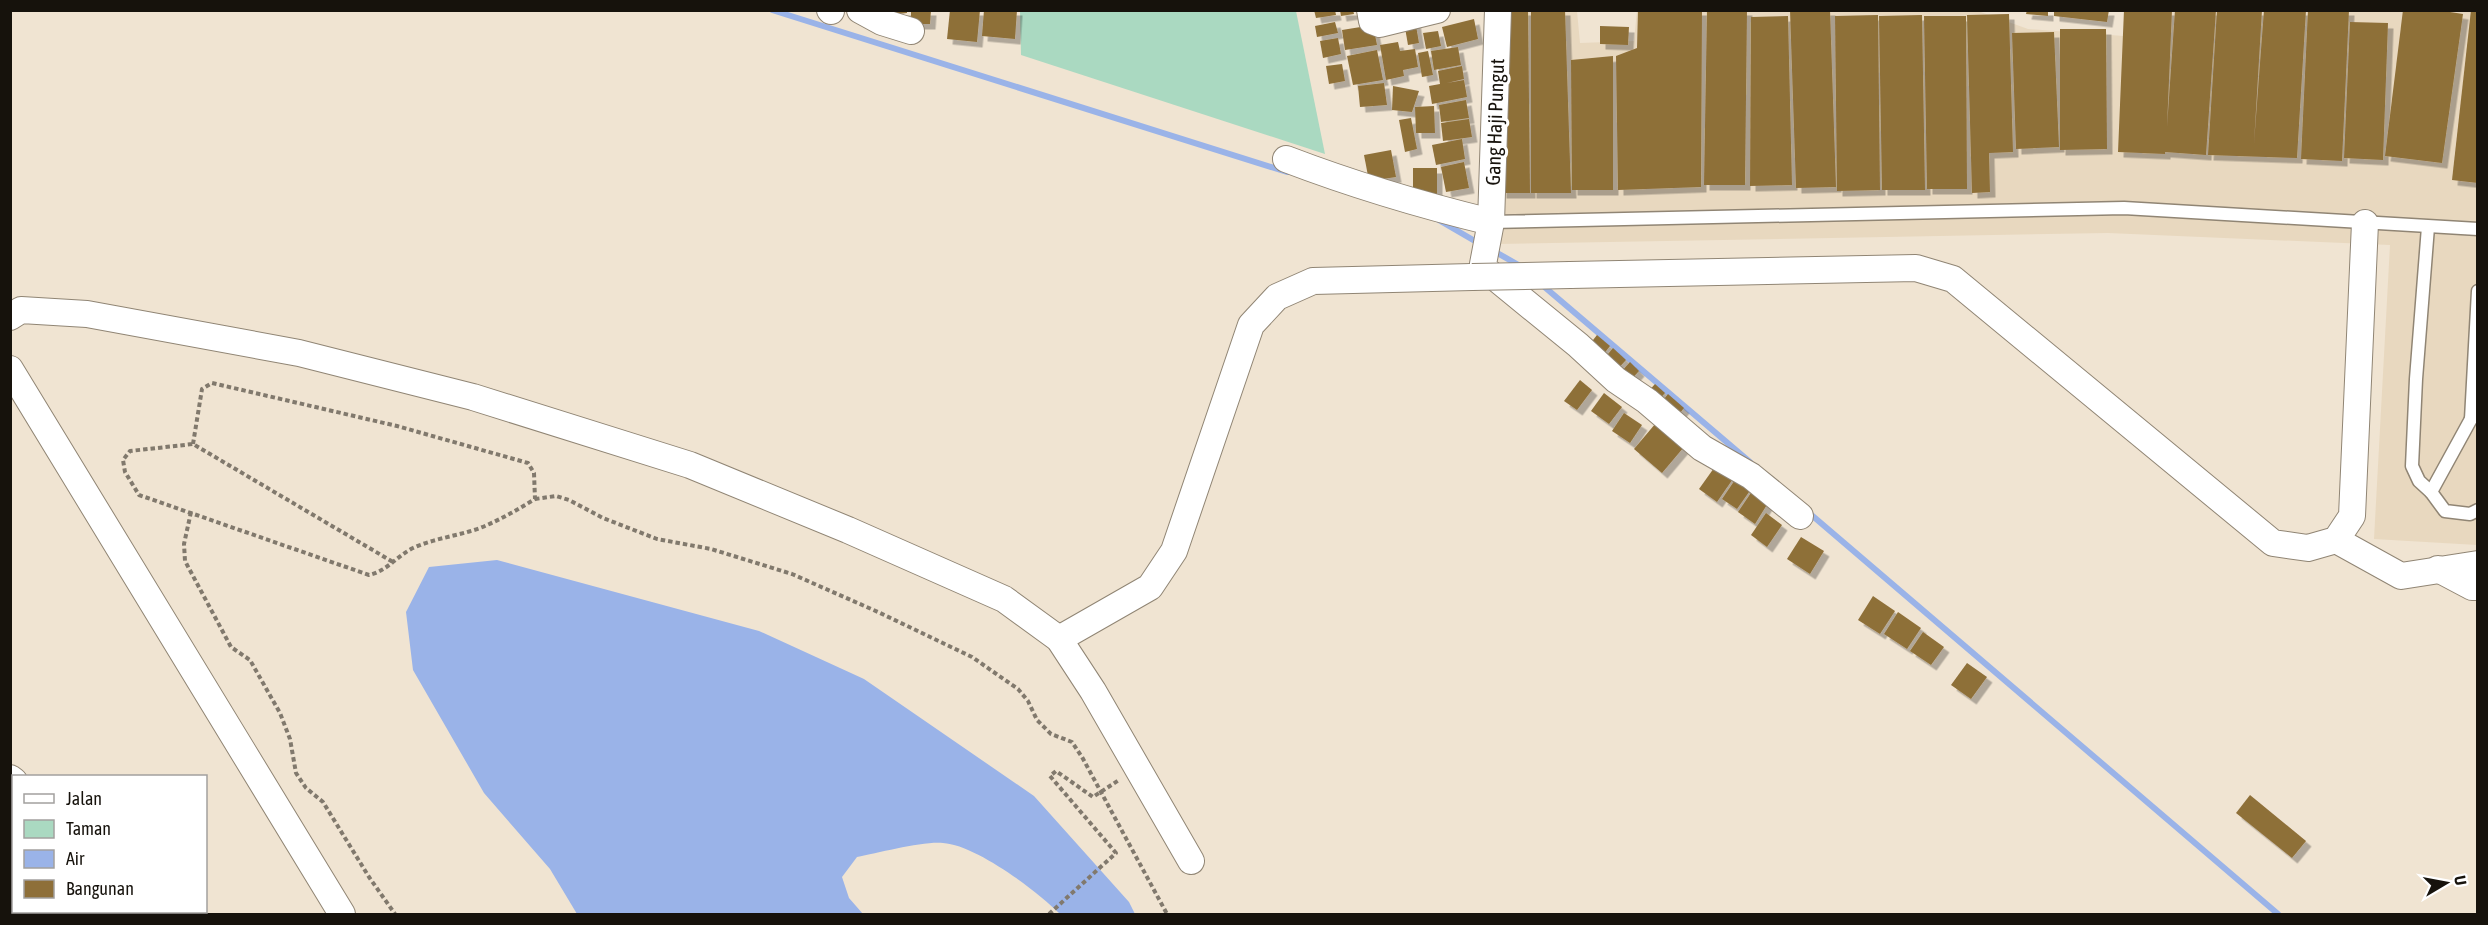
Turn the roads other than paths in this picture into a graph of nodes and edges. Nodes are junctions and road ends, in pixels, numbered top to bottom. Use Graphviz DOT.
graph roads {
  1 [pos="860,10"];
  2 [pos="1370,10"];
  3 [pos="1437,10"];
  4 [pos="1498,10"];
  5 [pos="910,31"];
  6 [pos="1286,159"];
  7 [pos="2365,223"];
  8 [pos="1490,227"];
  9 [pos="2427,227"];
  10 [pos="2478,230"];
  11 [pos="1478,268"];
  12 [pos="2478,291"];
  13 [pos="10,317"];
  14 [pos="10,369"];
  15 [pos="2474,415"];
  16 [pos="2431,492"];
  17 [pos="2478,510"];
  18 [pos="1800,516"];
  19 [pos="2336,540"];
  20 [pos="2478,564"];
  21 [pos="2438,569"];
  22 [pos="2478,587"];
  23 [pos="1059,639"];
  24 [pos="1191,861"];
  25 [pos="342,915"];
  1 -- 5 [label="street"];
  2 -- 3 [label="street"];
  4 -- 8 [label="street, Gang Haji Pungut"];
  6 -- 8 [label="street"];
  7 -- 8 [label="lane"];
  7 -- 9 [label="lane"];
  7 -- 19 [label="street"];
  8 -- 11 [label="street, Gang Haji Pungut"];
  9 -- 10 [label="lane"];
  9 -- 16 [label="lane"];
  11 -- 18 [label="street"];
  11 -- 19 [label="street, bridge"];
  11 -- 23 [label="street"];
  12 -- 15 [label="lane"];
  13 -- 23 [label="street"];
  14 -- 25 [label="street"];
  15 -- 16 [label="lane"];
  16 -- 17 [label="lane"];
  19 -- 21 [label="street"];
  20 -- 21 [label="street"];
  21 -- 22 [label="street"];
  23 -- 24 [label="street"];
}
